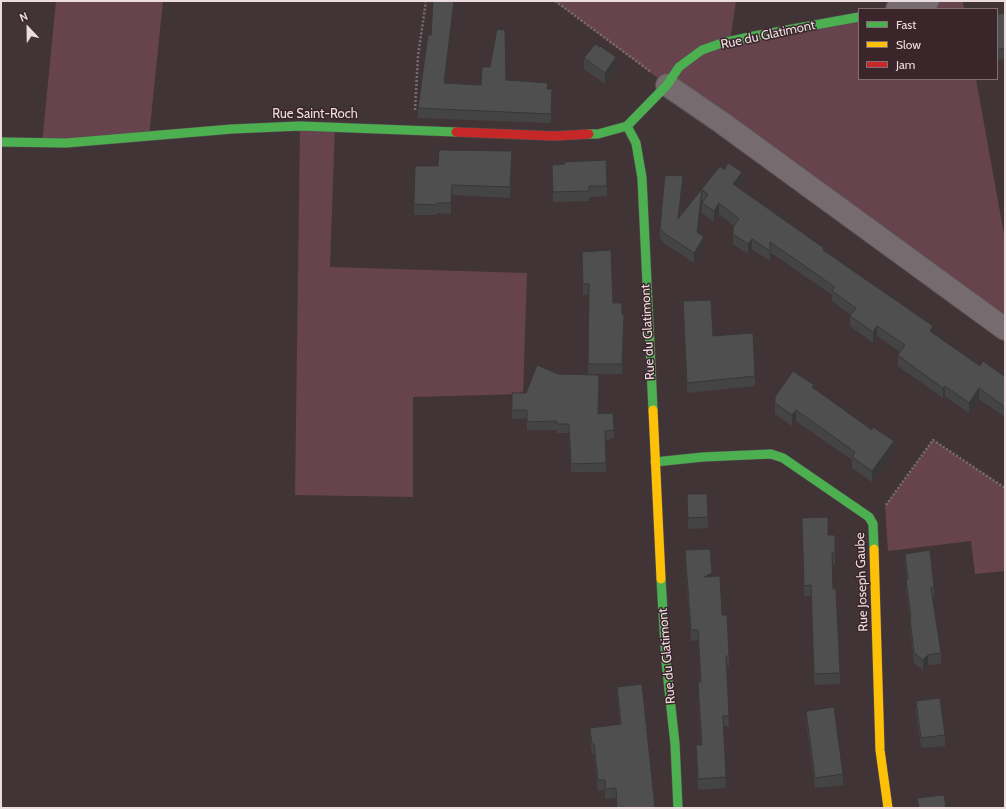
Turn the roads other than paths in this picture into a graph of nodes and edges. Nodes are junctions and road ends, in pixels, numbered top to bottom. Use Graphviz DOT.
graph roads {
  1 [pos="928,1"];
  2 [pos="901,8"];
  3 [pos="858,17"];
  4 [pos="667,85"];
  5 [pos="627,126"];
  6 [pos="1,142"];
  7 [pos="1005,330"];
  8 [pos="655,462"];
  9 [pos="678,808"];
  10 [pos="888,808"];
  1 -- 2 [label="street"];
  3 -- 4 [label="street, Rue du Glatimont"];
  4 -- 5 [label="street, Rue du Glatimont"];
  4 -- 7 [label="street"];
  5 -- 6 [label="street, Rue Saint-Roch"];
  5 -- 8 [label="street, Rue du Glatimont"];
  8 -- 9 [label="street, Rue du Glatimont"];
  8 -- 10 [label="street, Rue Joseph Gaube"];
}
